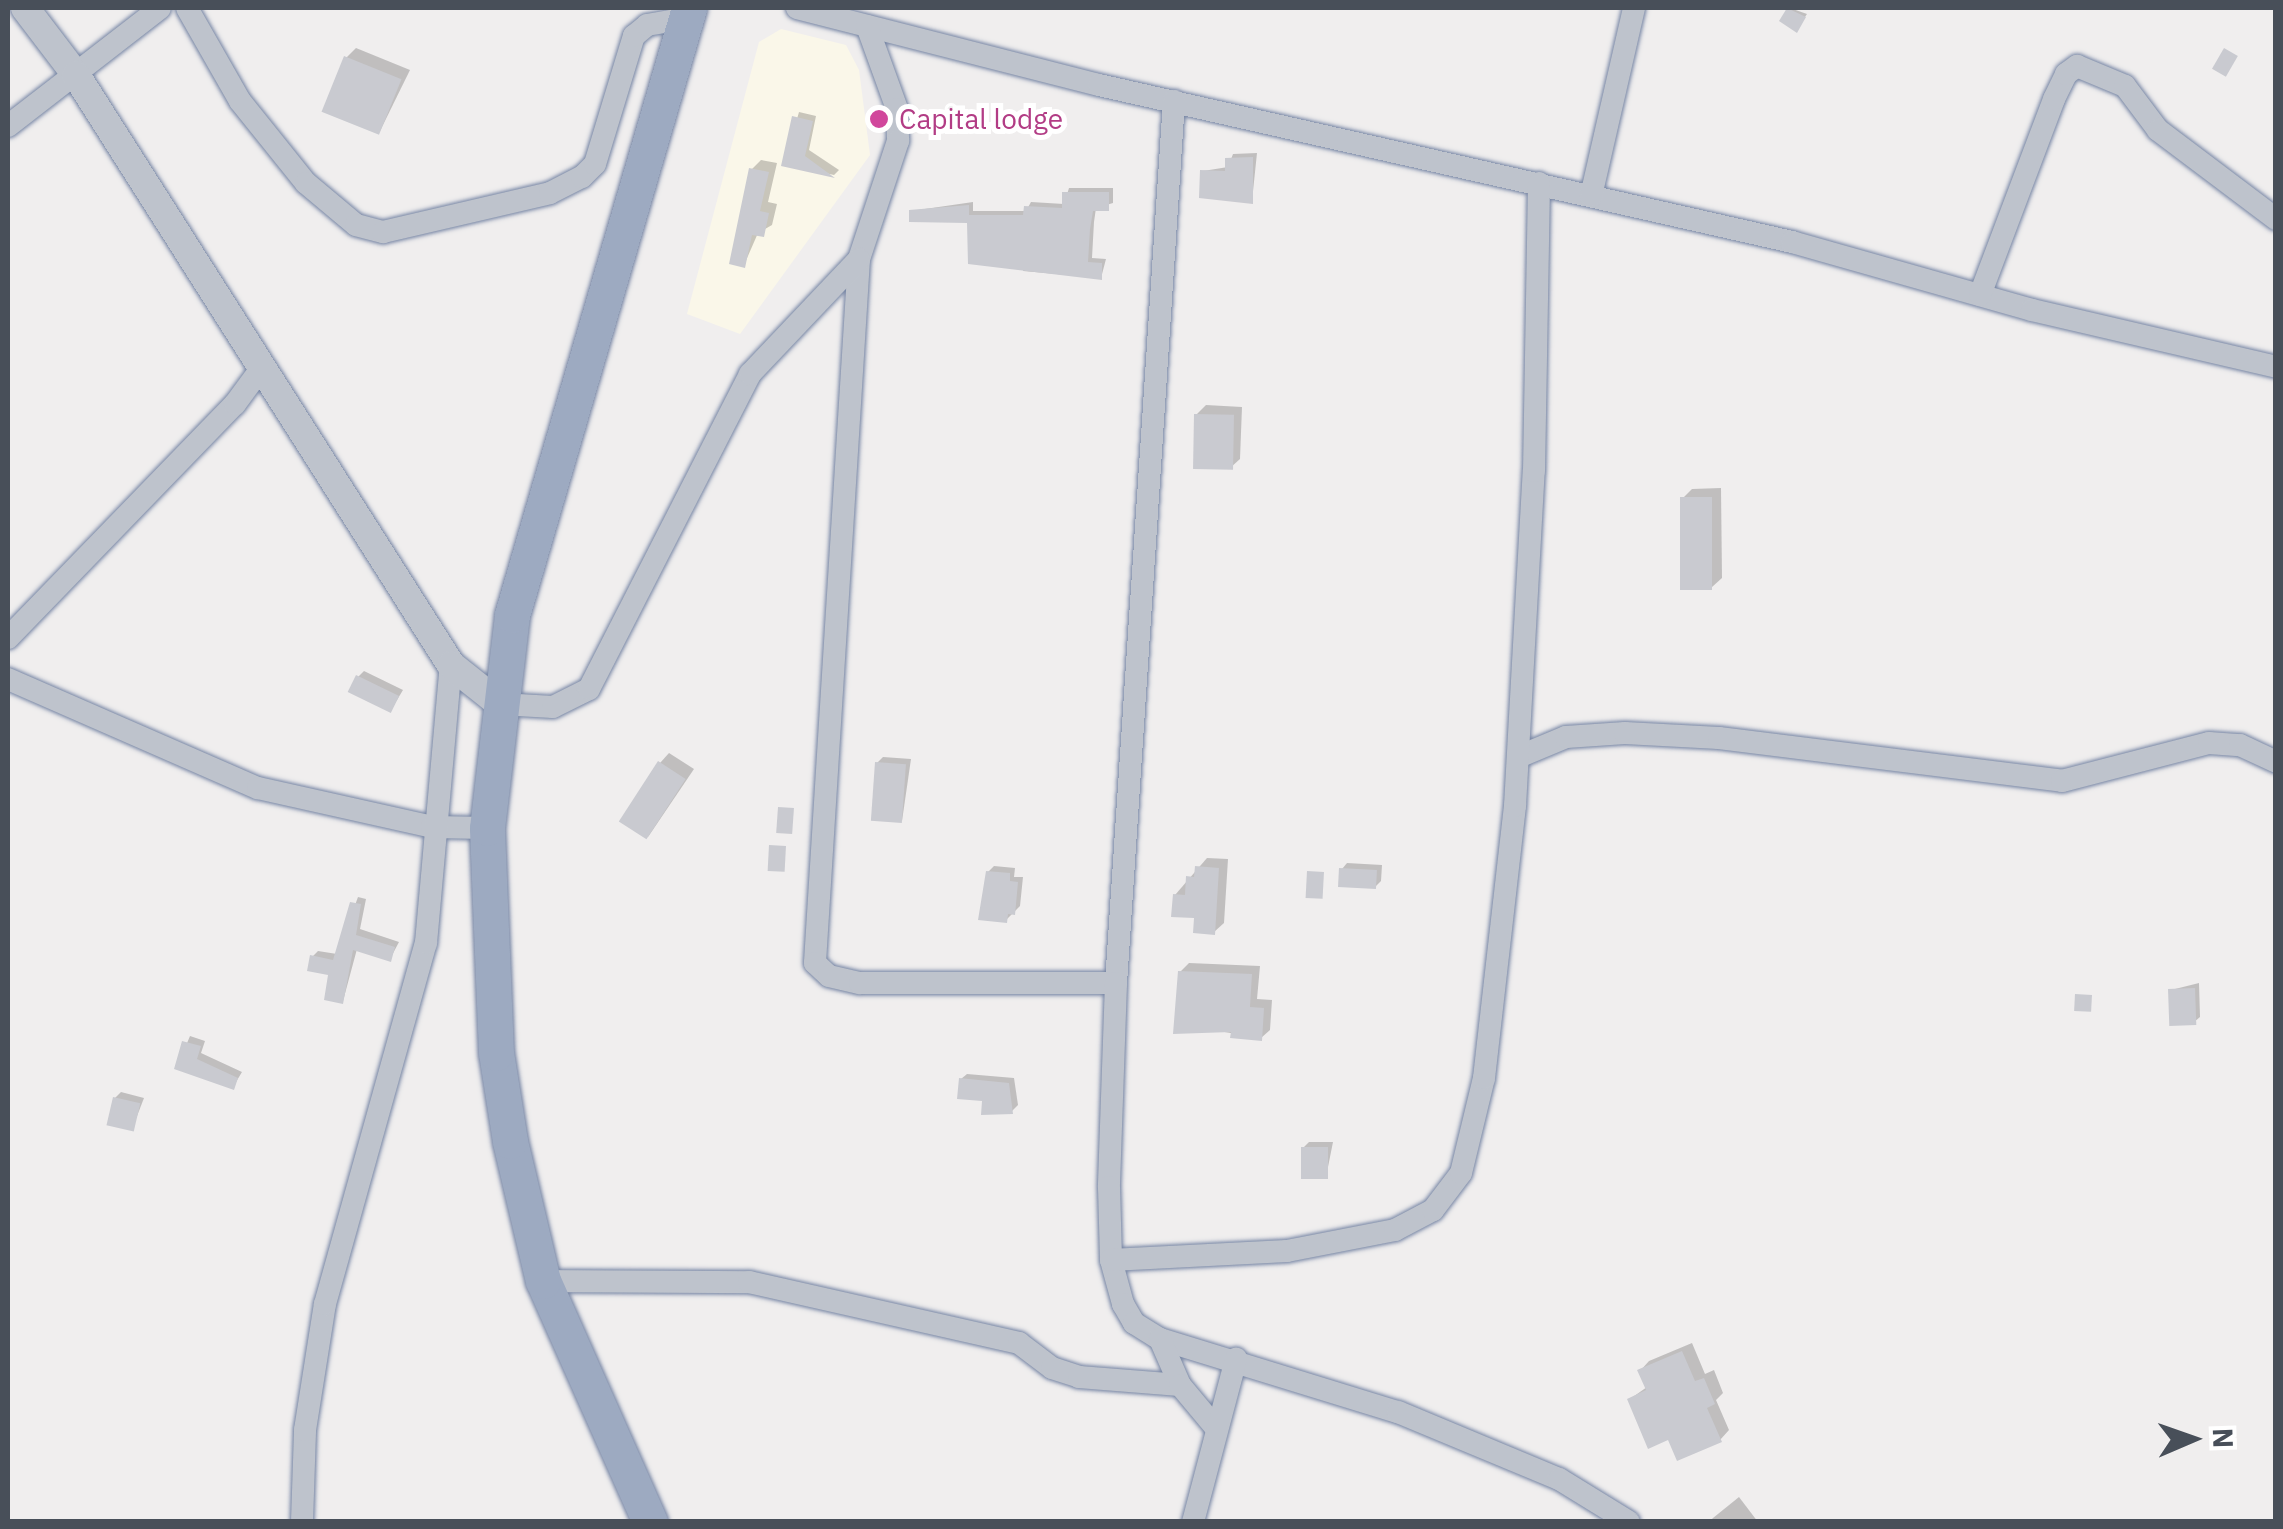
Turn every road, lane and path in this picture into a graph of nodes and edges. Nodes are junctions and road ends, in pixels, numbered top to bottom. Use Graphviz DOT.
graph roads {
  1 [pos="25,8"];
  2 [pos="160,8"];
  3 [pos="186,8"];
  4 [pos="796,8"];
  5 [pos="1634,8"];
  6 [pos="688,13"];
  7 [pos="867,26"];
  8 [pos="76,74"];
  9 [pos="1174,102"];
  10 [pos="8,126"];
  11 [pos="1538,184"];
  12 [pos="1591,196"];
  13 [pos="2276,219"];
  14 [pos="860,259"];
  15 [pos="1980,295"];
  16 [pos="2276,367"];
  17 [pos="260,370"];
  18 [pos="8,638"];
  19 [pos="452,665"];
  20 [pos="8,680"];
  21 [pos="500,704"];
  22 [pos="1518,757"];
  23 [pos="2276,762"];
  24 [pos="432,826"];
  25 [pos="487,828"];
  26 [pos="1116,983"];
  27 [pos="1112,1260"];
  28 [pos="543,1280"];
  29 [pos="1160,1339"];
  30 [pos="1236,1359"];
  31 [pos="1180,1385"];
  32 [pos="1216,1428"];
  33 [pos="302,1522"];
  34 [pos="650,1522"];
  35 [pos="1193,1522"];
  36 [pos="1629,1522"];
  1 -- 8 [label="street"];
  2 -- 8 [label="street"];
  3 -- 6 [label="street"];
  4 -- 7 [label="street"];
  5 -- 12 [label="street"];
  6 -- 21 [label="highway"];
  7 -- 9 [label="street"];
  7 -- 14 [label="street"];
  8 -- 10 [label="street"];
  8 -- 17 [label="street"];
  9 -- 11 [label="street"];
  9 -- 26 [label="street"];
  11 -- 12 [label="street"];
  11 -- 22 [label="street"];
  12 -- 15 [label="street"];
  13 -- 15 [label="street"];
  14 -- 21 [label="street"];
  14 -- 26 [label="street"];
  15 -- 16 [label="street"];
  17 -- 18 [label="street"];
  17 -- 19 [label="street"];
  19 -- 21 [label="street"];
  19 -- 24 [label="street"];
  20 -- 24 [label="street"];
  21 -- 25 [label="highway"];
  22 -- 23 [label="street"];
  22 -- 27 [label="street"];
  24 -- 25 [label="street"];
  24 -- 33 [label="street"];
  25 -- 28 [label="highway"];
  26 -- 27 [label="street"];
  27 -- 29 [label="street"];
  28 -- 31 [label="street"];
  28 -- 34 [label="highway"];
  29 -- 30 [label="street"];
  29 -- 31 [label="street"];
  30 -- 32 [label="street"];
  30 -- 36 [label="street"];
  31 -- 32 [label="street"];
  32 -- 35 [label="street"];
}
